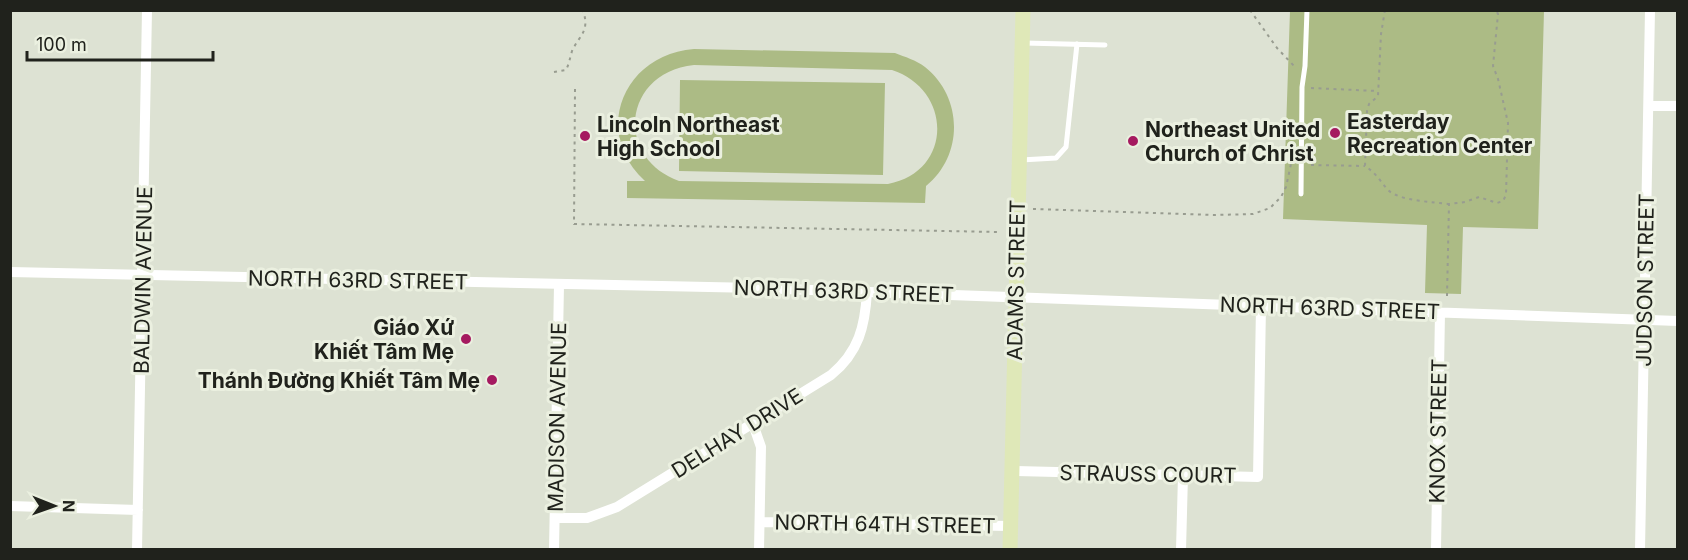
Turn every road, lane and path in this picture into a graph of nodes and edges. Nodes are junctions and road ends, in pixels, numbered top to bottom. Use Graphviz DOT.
graph roads {
  1 [pos="147,10"];
  2 [pos="583,10"];
  3 [pos="1023,10"];
  4 [pos="1250,10"];
  5 [pos="1307,10"];
  6 [pos="1385,10"];
  7 [pos="1502,10"];
  8 [pos="1650,10"];
  9 [pos="1497,12"];
  10 [pos="1022,43"];
  11 [pos="1077,44"];
  12 [pos="1105,45"];
  13 [pos="1296,70"];
  14 [pos="554,72"];
  15 [pos="1302,88"];
  16 [pos="575,89"];
  17 [pos="1378,91"];
  18 [pos="1648,106"];
  19 [pos="1677,106"];
  20 [pos="1019,160"];
  21 [pos="1292,161"];
  22 [pos="1301,165"];
  23 [pos="1365,166"];
  24 [pos="1301,194"];
  25 [pos="1449,204"];
  26 [pos="1033,209"];
  27 [pos="997,232"];
  28 [pos="10,272"];
  29 [pos="143,274"];
  30 [pos="559,285"];
  31 [pos="867,292"];
  32 [pos="1447,296"];
  33 [pos="1016,297"];
  34 [pos="1261,306"];
  35 [pos="1440,312"];
  36 [pos="1645,320"];
  37 [pos="1677,321"];
  38 [pos="753,424"];
  39 [pos="1011,471"];
  40 [pos="1183,475"];
  41 [pos="10,506"];
  42 [pos="138,510"];
  43 [pos="555,519"];
  44 [pos="760,522"];
  45 [pos="1011,526"];
  46 [pos="137,549"];
  47 [pos="555,549"];
  48 [pos="759,549"];
  49 [pos="1010,549"];
  50 [pos="1181,549"];
  51 [pos="1436,549"];
  52 [pos="1640,549"];
  1 -- 29 [label="street, BALDWIN AVENUE"];
  2 -- 14 [label="path"];
  3 -- 10 [label="main road, ADAMS STREET"];
  4 -- 13 [label="path"];
  5 -- 15 [label="lane"];
  6 -- 17 [label="path"];
  7 -- 9 [label="path"];
  8 -- 18 [label="street, JUDSON STREET"];
  9 -- 25 [label="path"];
  10 -- 11 [label="lane"];
  10 -- 20 [label="main road, ADAMS STREET"];
  11 -- 12 [label="lane"];
  11 -- 20 [label="lane"];
  15 -- 17 [label="path"];
  15 -- 22 [label="lane"];
  16 -- 27 [label="path"];
  17 -- 23 [label="path"];
  18 -- 19 [label="street"];
  18 -- 36 [label="street, JUDSON STREET"];
  20 -- 33 [label="main road, ADAMS STREET"];
  21 -- 26 [label="path"];
  22 -- 23 [label="path"];
  22 -- 24 [label="lane"];
  23 -- 25 [label="path"];
  25 -- 32 [label="path"];
  28 -- 29 [label="street, NORTH 63RD STREET"];
  29 -- 30 [label="street, NORTH 63RD STREET"];
  29 -- 42 [label="street, BALDWIN AVENUE"];
  30 -- 31 [label="street, NORTH 63RD STREET"];
  30 -- 43 [label="street, MADISON AVENUE"];
  31 -- 33 [label="street, NORTH 63RD STREET"];
  31 -- 38 [label="street, DELHAY DRIVE"];
  33 -- 34 [label="street, NORTH 63RD STREET"];
  33 -- 39 [label="main road, ADAMS STREET"];
  34 -- 35 [label="street, NORTH 63RD STREET"];
  34 -- 40 [label="street, STRAUSS COURT"];
  35 -- 36 [label="street, NORTH 63RD STREET"];
  35 -- 51 [label="street, KNOX STREET"];
  36 -- 37 [label="street, NORTH 63RD STREET"];
  36 -- 52 [label="street, JUDSON STREET"];
  38 -- 43 [label="street, DELHAY DRIVE"];
  38 -- 44 [label="street"];
  39 -- 40 [label="street, STRAUSS COURT"];
  39 -- 45 [label="main road, ADAMS STREET"];
  40 -- 50 [label="street"];
  41 -- 42 [label="street"];
  42 -- 46 [label="street, BALDWIN AVENUE"];
  43 -- 47 [label="street, MADISON AVENUE"];
  44 -- 45 [label="street, NORTH 64TH STREET"];
  44 -- 48 [label="street"];
  45 -- 49 [label="main road, ADAMS STREET"];
}
